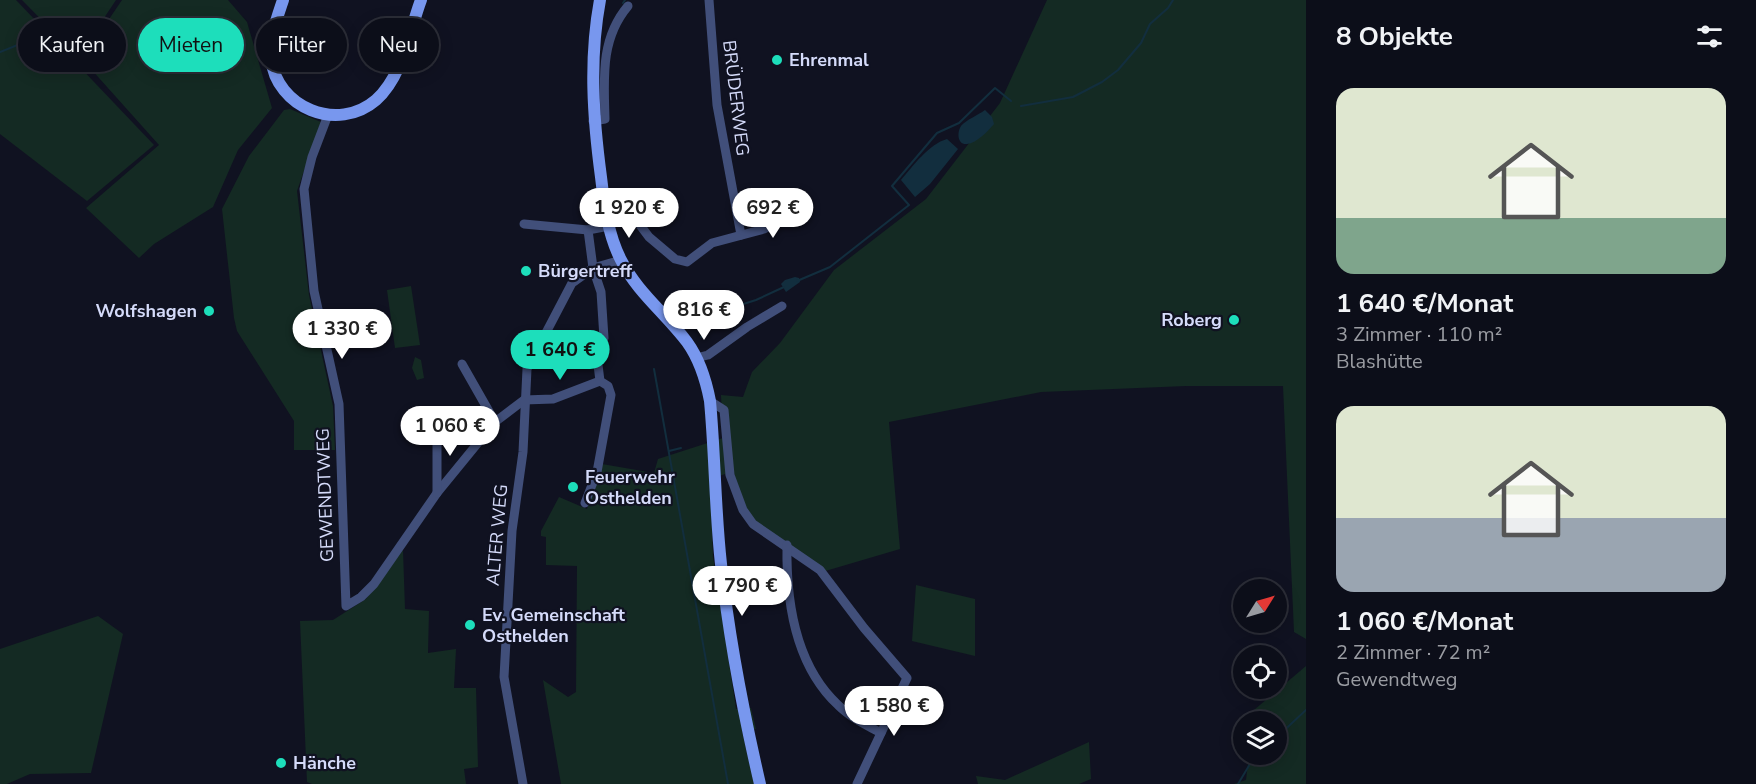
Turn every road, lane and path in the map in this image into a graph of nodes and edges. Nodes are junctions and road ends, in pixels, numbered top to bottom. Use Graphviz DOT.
graph roads {
  1 [pos="283,0"];
  2 [pos="421,0"];
  3 [pos="600,0"];
  4 [pos="709,0"];
  5 [pos="628,6"];
  6 [pos="328,115"];
  7 [pos="593,121"];
  8 [pos="604,200"];
  9 [pos="794,213"];
  10 [pos="524,224"];
  11 [pos="609,226"];
  12 [pos="588,230"];
  13 [pos="741,235"];
  14 [pos="621,260"];
  15 [pos="593,268"];
  16 [pos="782,306"];
  17 [pos="696,358"];
  18 [pos="462,364"];
  19 [pos="600,381"];
  20 [pos="524,400"];
  21 [pos="710,401"];
  22 [pos="437,420"];
  23 [pos="495,422"];
  24 [pos="437,493"];
  25 [pos="585,503"];
  26 [pos="787,545"];
  27 [pos="881,733"];
  28 [pos="523,784"];
  29 [pos="760,784"];
  30 [pos="857,784"];
  1 -- 6 [label="main road"];
  2 -- 6 [label="main road"];
  3 -- 7 [label="main road"];
  4 -- 13 [label="street, BRÜDERWEG"];
  5 -- 7 [label="street"];
  6 -- 24 [label="street, GEWENDTWEG"];
  7 -- 8 [label="main road"];
  8 -- 11 [label="main road"];
  8 -- 13 [label="street"];
  9 -- 13 [label="street"];
  10 -- 12 [label="street"];
  11 -- 12 [label="street"];
  11 -- 14 [label="main road"];
  12 -- 15 [label="street"];
  14 -- 15 [label="street, ALTER WEG"];
  14 -- 17 [label="main road"];
  15 -- 19 [label="street"];
  15 -- 20 [label="street, ALTER WEG"];
  16 -- 17 [label="street"];
  17 -- 21 [label="main road"];
  18 -- 23 [label="street"];
  19 -- 20 [label="street"];
  19 -- 25 [label="street"];
  20 -- 23 [label="street, GEWENDTWEG"];
  20 -- 28 [label="street, ALTER WEG"];
  21 -- 26 [label="street"];
  21 -- 29 [label="main road"];
  22 -- 24 [label="street"];
  23 -- 24 [label="street, GEWENDTWEG"];
  26 -- 27 [label="street"];
  26 -- 27 [label="street"];
  27 -- 30 [label="street"];
}
